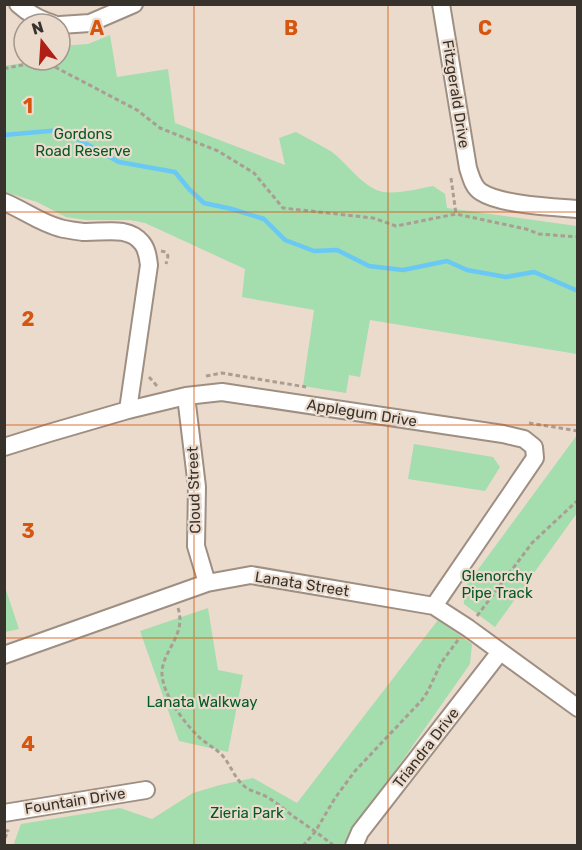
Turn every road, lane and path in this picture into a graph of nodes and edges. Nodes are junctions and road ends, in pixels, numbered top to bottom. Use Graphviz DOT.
graph roads {
  1 [pos="134,4"];
  2 [pos="441,4"];
  3 [pos="72,24"];
  4 [pos="65,72"];
  5 [pos="451,178"];
  6 [pos="4,202"];
  7 [pos="578,209"];
  8 [pos="456,214"];
  9 [pos="578,237"];
  10 [pos="147,253"];
  11 [pos="166,267"];
  12 [pos="148,375"];
  13 [pos="200,377"];
  14 [pos="168,384"];
  15 [pos="314,388"];
  16 [pos="186,396"];
  17 [pos="128,410"];
  18 [pos="520,422"];
  19 [pos="578,431"];
  20 [pos="4,447"];
  21 [pos="578,500"];
  22 [pos="207,583"];
  23 [pos="173,595"];
  24 [pos="434,606"];
  25 [pos="468,628"];
  26 [pos="500,652"];
  27 [pos="5,655"];
  28 [pos="578,708"];
  29 [pos="146,790"];
  30 [pos="4,813"];
  31 [pos="4,830"];
  32 [pos="315,832"];
  33 [pos="4,840"];
  34 [pos="303,846"];
  35 [pos="334,846"];
  36 [pos="354,846"];
  1 -- 3 [label="street"];
  2 -- 7 [label="street, Fitzgerald Drive"];
  4 -- 8 [label="path"];
  5 -- 8 [label="path"];
  6 -- 10 [label="street"];
  8 -- 9 [label="path"];
  10 -- 11 [label="path"];
  10 -- 17 [label="street"];
  12 -- 14 [label="path"];
  13 -- 15 [label="path"];
  16 -- 17 [label="street, Applegum Drive"];
  16 -- 22 [label="street, Cloud Street"];
  16 -- 24 [label="street, Applegum Drive"];
  17 -- 20 [label="street, Applegum Drive"];
  18 -- 19 [label="path"];
  21 -- 25 [label="path"];
  22 -- 23 [label="street, Lanata Street"];
  22 -- 24 [label="street, Lanata Street"];
  23 -- 27 [label="street, Lanata Street"];
  23 -- 32 [label="path"];
  24 -- 25 [label="street, Lanata Street"];
  25 -- 26 [label="street, Lanata Street"];
  25 -- 32 [label="path"];
  26 -- 28 [label="street, Lanata Street"];
  26 -- 36 [label="street, Triandra Drive"];
  29 -- 30 [label="street, Fountain Drive"];
  31 -- 33 [label="path"];
  32 -- 34 [label="path"];
  32 -- 35 [label="path"];
}
